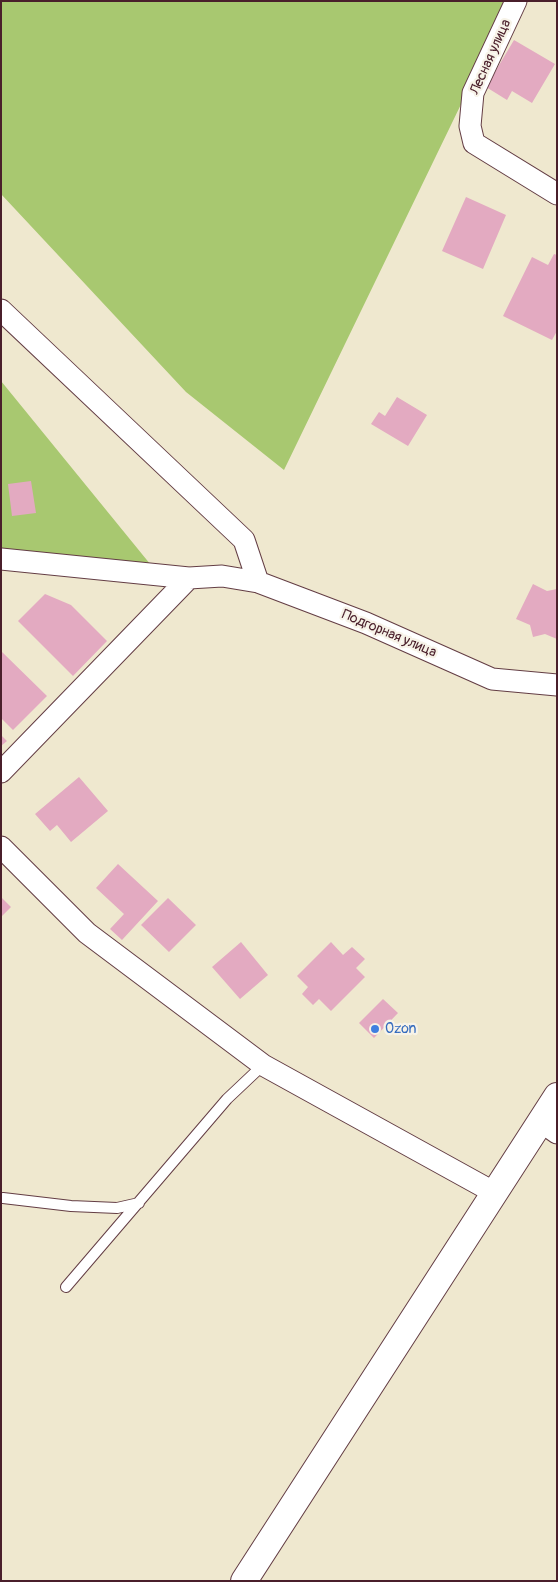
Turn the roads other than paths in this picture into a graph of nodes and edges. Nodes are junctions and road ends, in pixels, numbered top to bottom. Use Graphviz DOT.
graph roads {
  1 [pos="516,1"];
  2 [pos="557,194"];
  3 [pos="1,310"];
  4 [pos="1,558"];
  5 [pos="189,578"];
  6 [pos="258,582"];
  7 [pos="557,685"];
  8 [pos="1,772"];
  9 [pos="1,847"];
  10 [pos="262,1065"];
  11 [pos="557,1096"];
  12 [pos="549,1127"];
  13 [pos="495,1193"];
  14 [pos="3,1198"];
  15 [pos="139,1203"];
  16 [pos="66,1287"];
  17 [pos="244,1581"];
  1 -- 2 [label="street, Лесная улица"];
  3 -- 6 [label="street"];
  4 -- 5 [label="street"];
  5 -- 6 [label="street, Подгорная улица"];
  5 -- 8 [label="street"];
  6 -- 7 [label="street, Подгорная улица"];
  9 -- 10 [label="street"];
  10 -- 13 [label="street"];
  10 -- 15 [label="lane"];
  11 -- 12 [label="street"];
  12 -- 13 [label="street"];
  13 -- 17 [label="street"];
  14 -- 15 [label="lane"];
  15 -- 16 [label="lane"];
}
